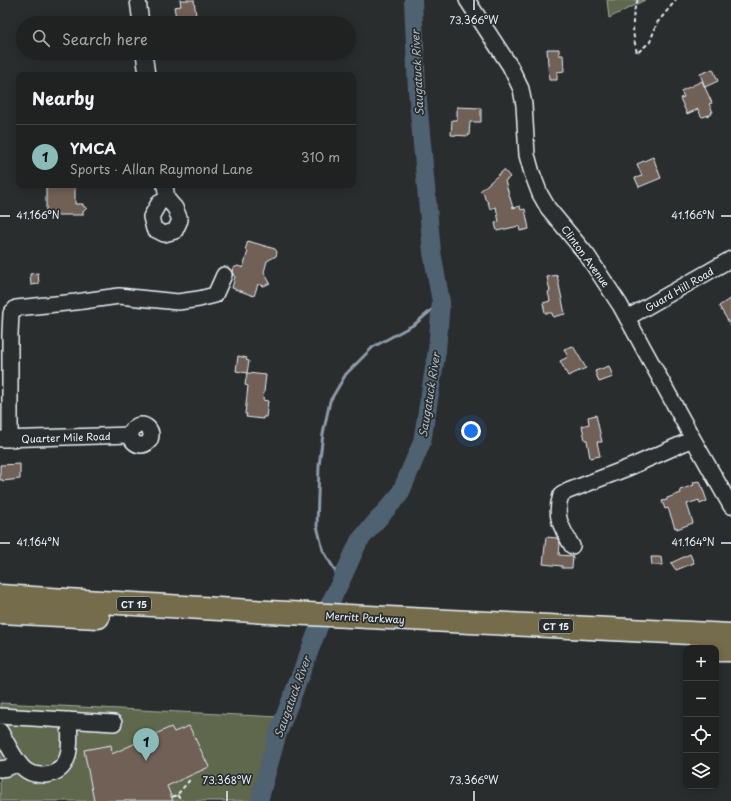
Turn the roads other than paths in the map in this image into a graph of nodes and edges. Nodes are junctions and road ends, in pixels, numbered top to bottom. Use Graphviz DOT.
graph roads {
  1 [pos="138,0"];
  2 [pos="467,0"];
  3 [pos="140,16"];
  4 [pos="145,60"];
  5 [pos="147,72"];
  6 [pos="731,259"];
  7 [pos="224,275"];
  8 [pos="627,318"];
  9 [pos="131,435"];
  10 [pos="5,439"];
  11 [pos="693,439"];
  12 [pos="731,506"];
  13 [pos="572,546"];
  14 [pos="0,596"];
  15 [pos="0,612"];
  16 [pos="267,619"];
  17 [pos="380,625"];
  18 [pos="731,635"];
  19 [pos="683,648"];
  20 [pos="719,650"];
  21 [pos="731,650"];
  22 [pos="0,716"];
  23 [pos="69,720"];
  24 [pos="114,723"];
  25 [pos="0,731"];
  26 [pos="19,763"];
  27 [pos="0,768"];
  1 -- 3 [label="street"];
  2 -- 8 [label="street, Clinton Avenue"];
  4 -- 5 [label="street"];
  6 -- 8 [label="street, Guard Hill Road"];
  7 -- 10 [label="street"];
  8 -- 11 [label="street, Clinton Avenue"];
  9 -- 10 [label="street, Quarter Mile Road"];
  11 -- 12 [label="street, Clinton Avenue"];
  11 -- 13 [label="street"];
  14 -- 16 [label="highway, Merritt Parkway / CT 15"];
  15 -- 16 [label="highway, Merritt Parkway / CT 15"];
  16 -- 17 [label="highway, Merritt Parkway / CT 15"];
  17 -- 18 [label="highway, Merritt Parkway / CT 15"];
  17 -- 19 [label="highway, Merritt Parkway / CT 15"];
  20 -- 21 [label="highway"];
  22 -- 23 [label="street"];
  23 -- 24 [label="street"];
  23 -- 26 [label="street"];
  25 -- 26 [label="street"];
  26 -- 27 [label="street"];
}
